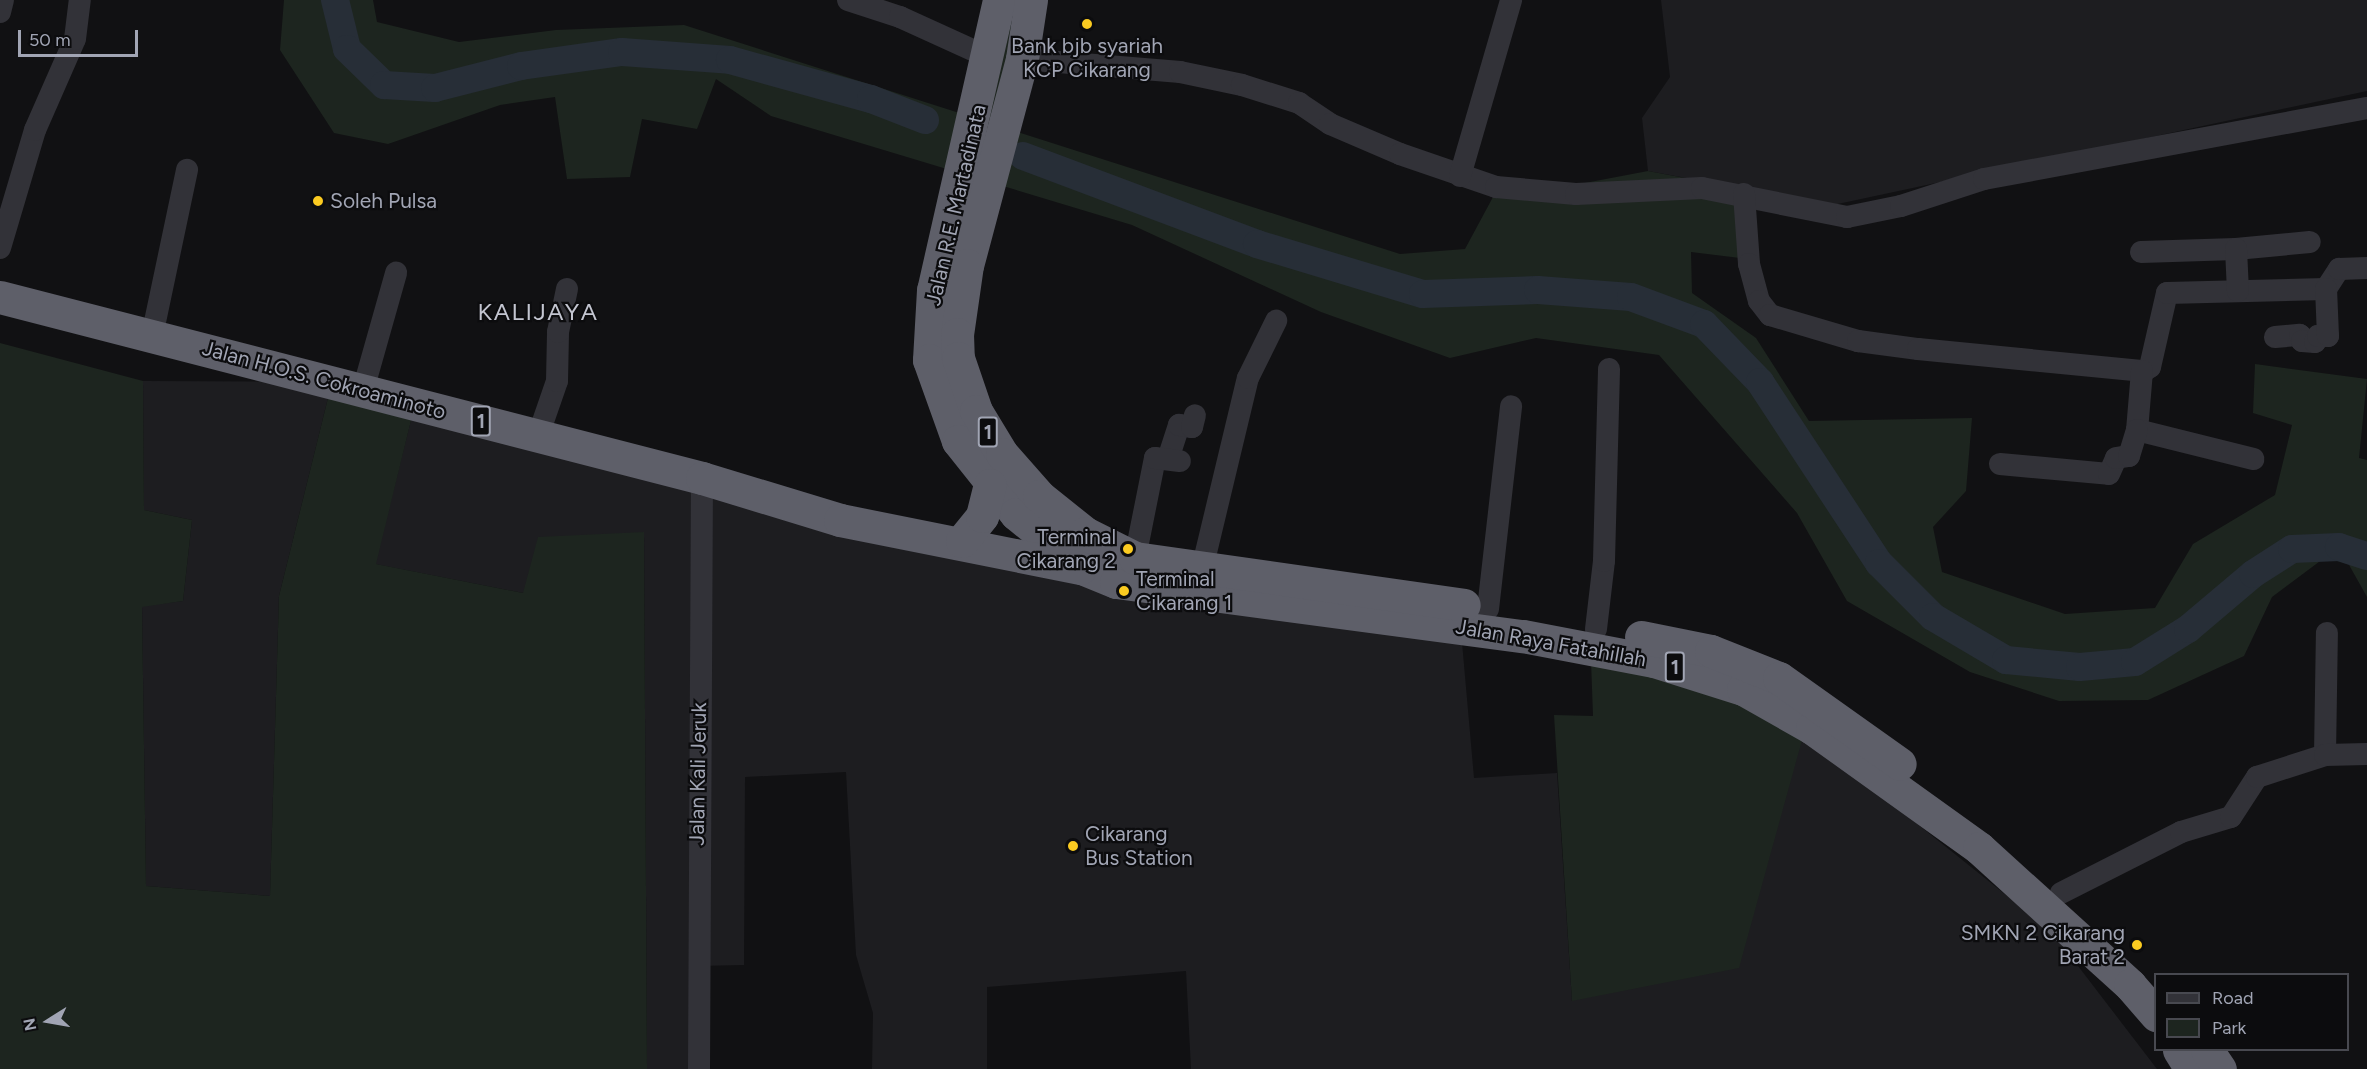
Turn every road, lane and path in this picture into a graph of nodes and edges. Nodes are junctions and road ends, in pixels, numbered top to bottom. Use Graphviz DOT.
graph roads {
  1 [pos="3,0"];
  2 [pos="80,0"];
  3 [pos="848,0"];
  4 [pos="999,0"];
  5 [pos="1031,0"];
  6 [pos="1511,0"];
  7 [pos="0,12"];
  8 [pos="990,58"];
  9 [pos="1022,59"];
  10 [pos="995,103"];
  11 [pos="2367,108"];
  12 [pos="187,170"];
  13 [pos="1461,176"];
  14 [pos="1744,194"];
  15 [pos="2310,242"];
  16 [pos="0,248"];
  17 [pos="2236,249"];
  18 [pos="2141,252"];
  19 [pos="953,263"];
  20 [pos="2367,268"];
  21 [pos="396,273"];
  22 [pos="567,289"];
  23 [pos="2326,290"];
  24 [pos="2238,291"];
  25 [pos="0,297"];
  26 [pos="1276,321"];
  27 [pos="152,336"];
  28 [pos="2275,337"];
  29 [pos="1610,369"];
  30 [pos="2142,371"];
  31 [pos="363,390"];
  32 [pos="1511,406"];
  33 [pos="1195,415"];
  34 [pos="2137,430"];
  35 [pos="538,436"];
  36 [pos="2253,459"];
  37 [pos="2000,464"];
  38 [pos="702,478"];
  39 [pos="990,485"];
  40 [pos="962,541"];
  41 [pos="1124,555"];
  42 [pos="1084,569"];
  43 [pos="1202,569"];
  44 [pos="1488,609"];
  45 [pos="1596,629"];
  46 [pos="2327,633"];
  47 [pos="2367,754"];
  48 [pos="2325,755"];
  49 [pos="2061,893"];
  50 [pos="2154,980"];
  51 [pos="2154,1014"];
  52 [pos="2180,1051"];
  53 [pos="2208,1051"];
  54 [pos="699,1069"];
  55 [pos="2192,1069"];
  56 [pos="2220,1069"];
  1 -- 7 [label="street"];
  2 -- 16 [label="street"];
  3 -- 8 [label="street"];
  4 -- 8 [label="highway, Jalan R.E. Martadinata / 1"];
  5 -- 9 [label="highway, Jalan R.E. Martadinata / 1"];
  6 -- 13 [label="street"];
  8 -- 10 [label="highway, Jalan R.E. Martadinata / 1"];
  9 -- 10 [label="highway, Jalan R.E. Martadinata / 1"];
  9 -- 13 [label="street"];
  10 -- 19 [label="highway, Jalan R.E. Martadinata / 1"];
  11 -- 14 [label="street"];
  12 -- 27 [label="street"];
  13 -- 14 [label="street"];
  14 -- 30 [label="street"];
  15 -- 17 [label="street"];
  17 -- 18 [label="street"];
  17 -- 24 [label="street"];
  19 -- 39 [label="highway, Jalan R.E. Martadinata / 1"];
  19 -- 41 [label="highway, Jalan R.E. Martadinata / 1"];
  20 -- 23 [label="street"];
  21 -- 31 [label="street"];
  22 -- 35 [label="street"];
  23 -- 24 [label="street"];
  23 -- 28 [label="street"];
  24 -- 30 [label="street"];
  25 -- 27 [label="highway, Jalan H.O.S. Cokroaminoto / 1"];
  26 -- 43 [label="street"];
  27 -- 31 [label="highway, Jalan H.O.S. Cokroaminoto / 1"];
  29 -- 45 [label="street"];
  30 -- 34 [label="street"];
  31 -- 35 [label="highway, Jalan H.O.S. Cokroaminoto / 1"];
  32 -- 44 [label="street"];
  33 -- 41 [label="street"];
  34 -- 36 [label="street"];
  34 -- 37 [label="street"];
  35 -- 38 [label="highway, Jalan H.O.S. Cokroaminoto / 1"];
  38 -- 40 [label="highway, Jalan H.O.S. Cokroaminoto / 1"];
  38 -- 54 [label="street, Jalan Kali Jeruk"];
  39 -- 40 [label="highway"];
  39 -- 42 [label="highway, Jalan R.E. Martadinata / 1"];
  40 -- 42 [label="highway, Jalan H.O.S. Cokroaminoto / 1"];
  41 -- 43 [label="highway, Jalan Raya Fatahillah / 1"];
  42 -- 51 [label="highway, Jalan Raya Fatahillah / 1"];
  43 -- 44 [label="highway, Jalan Raya Fatahillah / 1"];
  44 -- 45 [label="highway, Jalan Raya Fatahillah / 1"];
  45 -- 49 [label="highway, Jalan Raya Fatahillah / 1"];
  46 -- 48 [label="street"];
  47 -- 48 [label="street"];
  48 -- 49 [label="street"];
  49 -- 50 [label="highway, Jalan Raya Fatahillah / 1"];
  52 -- 55 [label="highway"];
  53 -- 56 [label="highway"];
}
